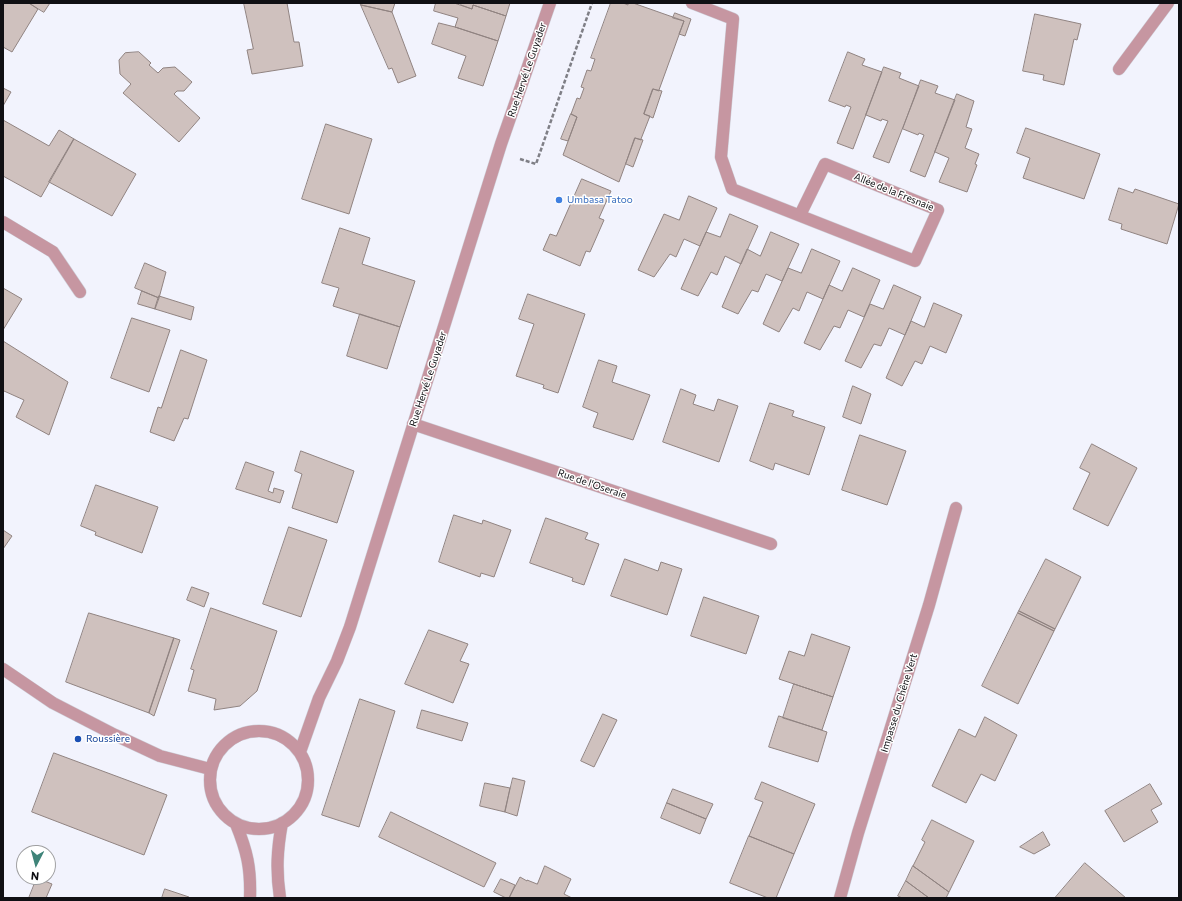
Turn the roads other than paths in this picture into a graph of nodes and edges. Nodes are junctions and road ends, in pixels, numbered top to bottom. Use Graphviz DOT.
graph roads {
  1 [pos="550,3"];
  2 [pos="692,3"];
  3 [pos="1168,3"];
  4 [pos="1119,69"];
  5 [pos="800,215"];
  6 [pos="3,222"];
  7 [pos="80,292"];
  8 [pos="413,424"];
  9 [pos="956,508"];
  10 [pos="771,544"];
  11 [pos="3,669"];
  12 [pos="300,752"];
  13 [pos="210,769"];
  14 [pos="236,824"];
  15 [pos="282,824"];
  16 [pos="250,898"];
  17 [pos="280,898"];
  18 [pos="840,898"];
  1 -- 8 [label="street, Rue Hervé Le Guyader"];
  2 -- 5 [label="street, Allée de la Fresnaie"];
  3 -- 4 [label="street"];
  5 -- 5 [label="street, Allée de la Fresnaie"];
  6 -- 7 [label="street"];
  8 -- 10 [label="street, Rue de l'Oseraie"];
  8 -- 12 [label="street, Rue Hervé Le Guyader"];
  9 -- 18 [label="street, Impasse du Chêne Vert"];
  11 -- 13 [label="street"];
  12 -- 13 [label="street"];
  12 -- 15 [label="street"];
  13 -- 14 [label="street"];
  14 -- 15 [label="street"];
  14 -- 16 [label="street"];
  15 -- 17 [label="street"];
}
